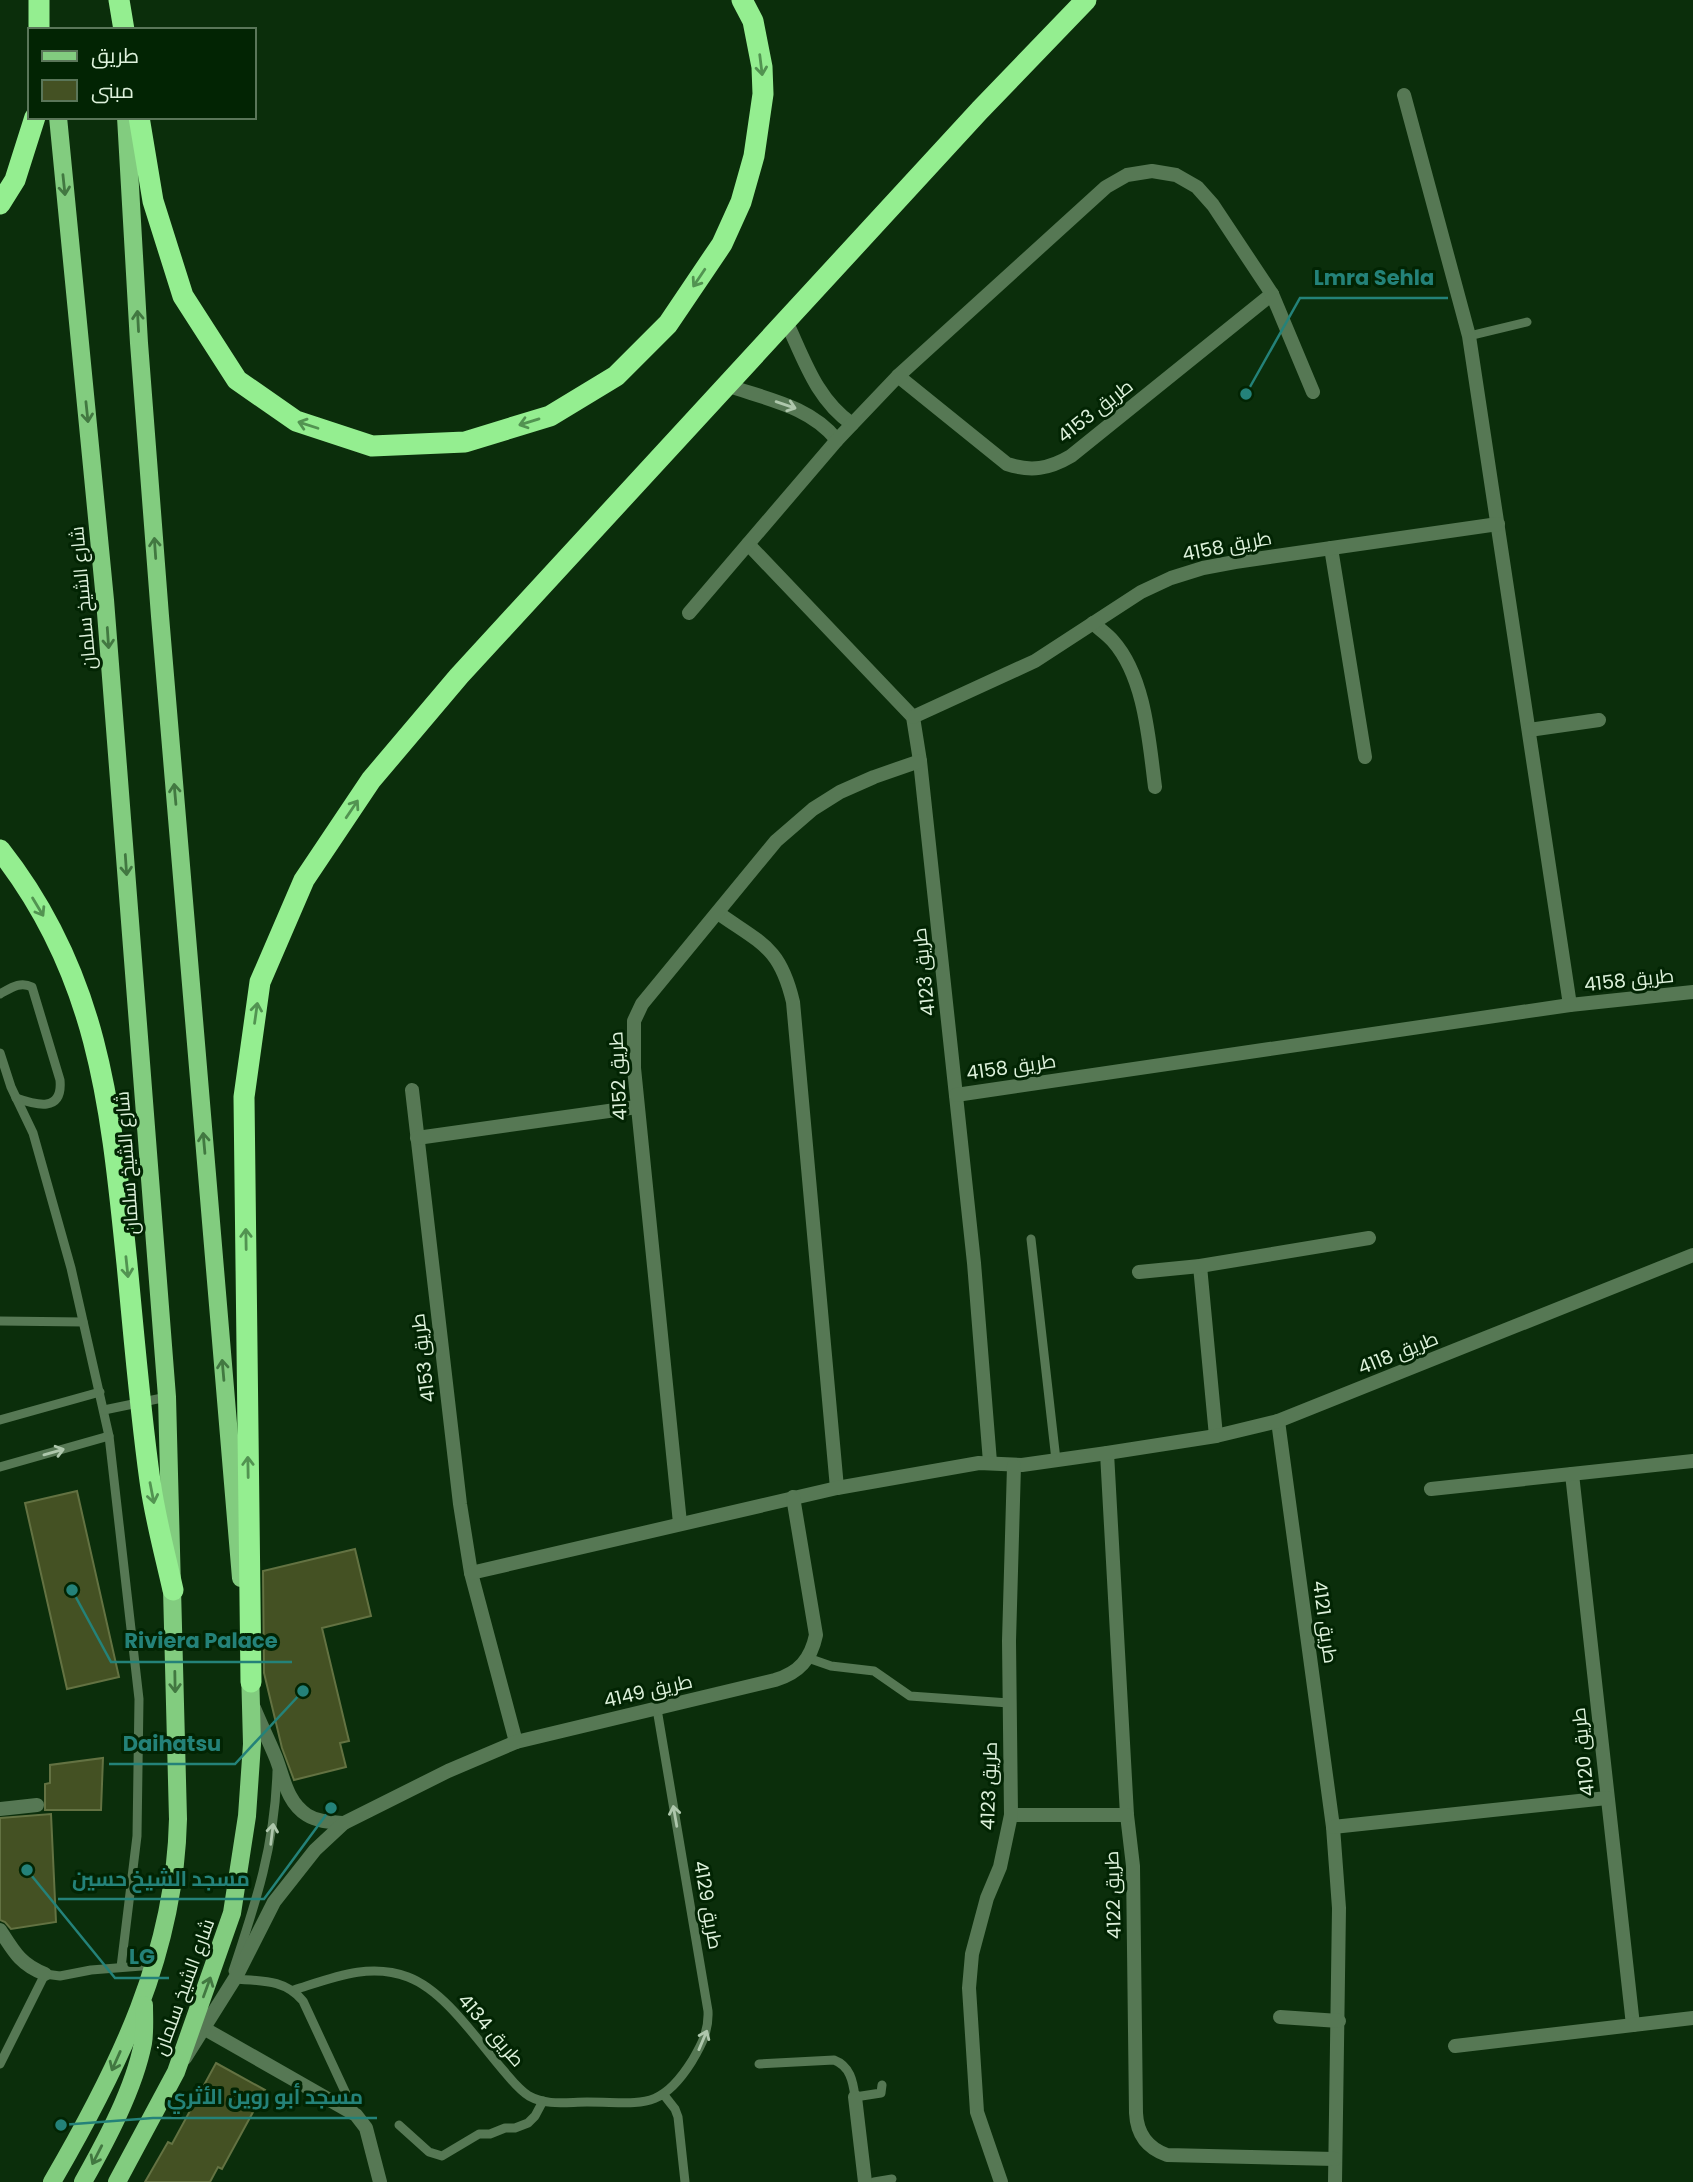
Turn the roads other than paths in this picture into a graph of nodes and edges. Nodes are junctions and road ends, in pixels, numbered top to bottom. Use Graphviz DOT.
graph roads {
  1 [pos="39,0"];
  2 [pos="46,0"];
  3 [pos="119,0"];
  4 [pos="742,0"];
  5 [pos="1086,0"];
  6 [pos="39,28"];
  7 [pos="49,28"];
  8 [pos="122,28"];
  9 [pos="1404,95"];
  10 [pos="35,119"];
  11 [pos="58,119"];
  12 [pos="126,119"];
  13 [pos="139,119"];
  14 [pos="0,204"];
  15 [pos="1272,295"];
  16 [pos="786,321"];
  17 [pos="1527,322"];
  18 [pos="1469,336"];
  19 [pos="898,376"];
  20 [pos="726,385"];
  21 [pos="1313,393"];
  22 [pos="852,424"];
  23 [pos="837,440"];
  24 [pos="1498,524"];
  25 [pos="748,544"];
  26 [pos="1331,548"];
  27 [pos="689,612"];
  28 [pos="1093,623"];
  29 [pos="913,717"];
  30 [pos="1599,720"];
  31 [pos="1529,730"];
  32 [pos="1365,757"];
  33 [pos="920,761"];
  34 [pos="1155,787"];
  35 [pos="0,850"];
  36 [pos="718,913"];
  37 [pos="1693,992"];
  38 [pos="0,994"];
  39 [pos="1570,1005"];
  40 [pos="0,1053"];
  41 [pos="412,1090"];
  42 [pos="956,1095"];
  43 [pos="16,1098"];
  44 [pos="637,1107"];
  45 [pos="417,1138"];
  46 [pos="1369,1238"];
  47 [pos="1031,1239"];
  48 [pos="1693,1255"];
  49 [pos="1200,1266"];
  50 [pos="1139,1272"];
  51 [pos="0,1321"];
  52 [pos="83,1322"];
  53 [pos="100,1392"];
  54 [pos="167,1397"];
  55 [pos="141,1402"];
  56 [pos="104,1410"];
  57 [pos="0,1420"];
  58 [pos="1278,1421"];
  59 [pos="109,1436"];
  60 [pos="1216,1436"];
  61 [pos="1107,1453"];
  62 [pos="1056,1460"];
  63 [pos="1693,1461"];
  64 [pos="990,1462"];
  65 [pos="1014,1466"];
  66 [pos="0,1467"];
  67 [pos="1572,1474"];
  68 [pos="837,1488"];
  69 [pos="1431,1489"];
  70 [pos="793,1497"];
  71 [pos="680,1523"];
  72 [pos="471,1573"];
  73 [pos="173,1590"];
  74 [pos="808,1658"];
  75 [pos="251,1692"];
  76 [pos="1009,1703"];
  77 [pos="657,1709"];
  78 [pos="516,1742"];
  79 [pos="277,1761"];
  80 [pos="1607,1798"];
  81 [pos="37,1805"];
  82 [pos="0,1809"];
  83 [pos="1011,1815"];
  84 [pos="1127,1815"];
  85 [pos="344,1824"];
  86 [pos="1333,1827"];
  87 [pos="0,1930"];
  88 [pos="156,1965"];
  89 [pos="121,1967"];
  90 [pos="46,1974"];
  91 [pos="234,1979"];
  92 [pos="294,1990"];
  93 [pos="225,1993"];
  94 [pos="144,1998"];
  95 [pos="1280,2017"];
  96 [pos="1693,2018"];
  97 [pos="1339,2021"];
  98 [pos="1633,2025"];
  99 [pos="205,2029"];
  100 [pos="1455,2046"];
  101 [pos="0,2064"];
  102 [pos="759,2064"];
  103 [pos="176,2073"];
  104 [pos="882,2085"];
  105 [pos="664,2095"];
  106 [pos="855,2097"];
  107 [pos="543,2101"];
  108 [pos="356,2115"];
  109 [pos="399,2125"];
  110 [pos="1335,2159"];
  111 [pos="892,2179"];
  112 [pos="52,2182"];
  113 [pos="83,2182"];
  114 [pos="117,2182"];
  115 [pos="380,2182"];
  116 [pos="685,2182"];
  117 [pos="865,2182"];
  118 [pos="874,2182"];
  119 [pos="1001,2182"];
  120 [pos="1335,2182"];
  1 -- 6 [label="highway"];
  2 -- 7 [label="main road"];
  3 -- 8 [label="highway"];
  4 -- 13 [label="highway, one-way"];
  5 -- 16 [label="highway"];
  9 -- 18 [label="street, طريق 4158"];
  10 -- 14 [label="highway"];
  11 -- 54 [label="main road, شارع الشيخ سلمان, one-way"];
  75 -- 12 [label="main road, شارع الشيخ سلمان, one-way"];
  15 -- 19 [label="street, طريق 4153"];
  15 -- 19 [label="street"];
  15 -- 21 [label="street"];
  16 -- 20 [label="highway"];
  16 -- 22 [label="street"];
  17 -- 18 [label="lane"];
  18 -- 24 [label="street, طريق 4158"];
  19 -- 22 [label="street"];
  20 -- 23 [label="street, one-way"];
  75 -- 20 [label="highway, one-way"];
  22 -- 23 [label="street"];
  23 -- 25 [label="street"];
  24 -- 26 [label="street, طريق 4158"];
  24 -- 31 [label="street, طريق 4158"];
  25 -- 27 [label="street"];
  25 -- 29 [label="street"];
  26 -- 28 [label="street, طريق 4158"];
  26 -- 32 [label="street"];
  28 -- 29 [label="street, طريق 4158"];
  28 -- 34 [label="street"];
  29 -- 33 [label="street, طريق 4123"];
  30 -- 31 [label="street"];
  31 -- 39 [label="street, طريق 4158"];
  33 -- 36 [label="street, طريق 4152"];
  33 -- 42 [label="street, طريق 4123"];
  35 -- 55 [label="highway, one-way"];
  36 -- 44 [label="street, طريق 4152"];
  36 -- 68 [label="street"];
  37 -- 39 [label="street, طريق 4158"];
  38 -- 43 [label="lane"];
  39 -- 42 [label="street, طريق 4158"];
  40 -- 43 [label="lane"];
  41 -- 45 [label="street, طريق 4153"];
  42 -- 64 [label="street, طريق 4123"];
  43 -- 52 [label="lane"];
  44 -- 45 [label="street"];
  44 -- 71 [label="street, طريق 4152"];
  45 -- 72 [label="street, طريق 4153"];
  46 -- 49 [label="street"];
  47 -- 62 [label="lane"];
  48 -- 58 [label="street, طريق 4118"];
  49 -- 50 [label="street"];
  49 -- 60 [label="street"];
  51 -- 52 [label="lane"];
  52 -- 53 [label="lane"];
  53 -- 56 [label="lane"];
  53 -- 57 [label="lane"];
  54 -- 55 [label="lane"];
  54 -- 73 [label="main road, شارع الشيخ سلمان"];
  55 -- 56 [label="lane"];
  55 -- 73 [label="highway, one-way"];
  56 -- 59 [label="lane"];
  58 -- 60 [label="street, طريق 4118"];
  58 -- 86 [label="street, طريق 4121"];
  66 -- 59 [label="lane, one-way"];
  59 -- 89 [label="lane"];
  60 -- 61 [label="street, طريق 4118"];
  61 -- 62 [label="street"];
  61 -- 84 [label="street, طريق 4122"];
  62 -- 65 [label="street"];
  63 -- 67 [label="street"];
  64 -- 65 [label="street"];
  64 -- 68 [label="street"];
  65 -- 76 [label="street, طريق 4123"];
  67 -- 69 [label="street"];
  67 -- 80 [label="street, طريق 4120"];
  68 -- 70 [label="street"];
  70 -- 71 [label="street"];
  70 -- 74 [label="street"];
  71 -- 72 [label="street"];
  72 -- 78 [label="street, طريق 4153"];
  73 -- 88 [label="main road, شارع الشيخ سلمان, one-way"];
  74 -- 76 [label="lane"];
  74 -- 77 [label="street, طريق 4149"];
  75 -- 79 [label="street"];
  103 -- 75 [label="main road, شارع الشيخ سلمان, one-way"];
  76 -- 83 [label="street, طريق 4123"];
  77 -- 78 [label="street, طريق 4149"];
  105 -- 77 [label="lane, طريق 4129, one-way"];
  78 -- 85 [label="street, طريق 4149"];
  79 -- 85 [label="street"];
  93 -- 79 [label="lane, one-way"];
  80 -- 86 [label="street"];
  80 -- 98 [label="street, طريق 4120"];
  81 -- 82 [label="street"];
  83 -- 84 [label="street"];
  83 -- 119 [label="street, طريق 4123"];
  84 -- 110 [label="street, طريق 4122"];
  85 -- 91 [label="street, طريق 4149"];
  86 -- 97 [label="street, طريق 4121"];
  87 -- 90 [label="street"];
  88 -- 89 [label="lane"];
  88 -- 94 [label="main road, شارع الشيخ سلمان"];
  89 -- 90 [label="lane"];
  90 -- 101 [label="lane"];
  91 -- 92 [label="lane"];
  91 -- 93 [label="street, طريق 4149"];
  92 -- 107 [label="lane, طريق 4134"];
  92 -- 108 [label="lane"];
  93 -- 99 [label="street, طريق 4149"];
  94 -- 112 [label="main road, شارع الشيخ سلمان, one-way"];
  94 -- 113 [label="main road, one-way"];
  95 -- 97 [label="street"];
  96 -- 98 [label="street"];
  97 -- 110 [label="street, طريق 4121"];
  98 -- 100 [label="street"];
  99 -- 103 [label="street, طريق 4149"];
  99 -- 108 [label="street"];
  102 -- 106 [label="lane"];
  103 -- 114 [label="main road, شارع الشيخ سلمان"];
  104 -- 106 [label="lane"];
  105 -- 107 [label="lane"];
  105 -- 116 [label="lane"];
  106 -- 117 [label="street"];
  107 -- 109 [label="lane"];
  108 -- 115 [label="street"];
  110 -- 120 [label="street, طريق 4121"];
  111 -- 118 [label="lane"];
}
